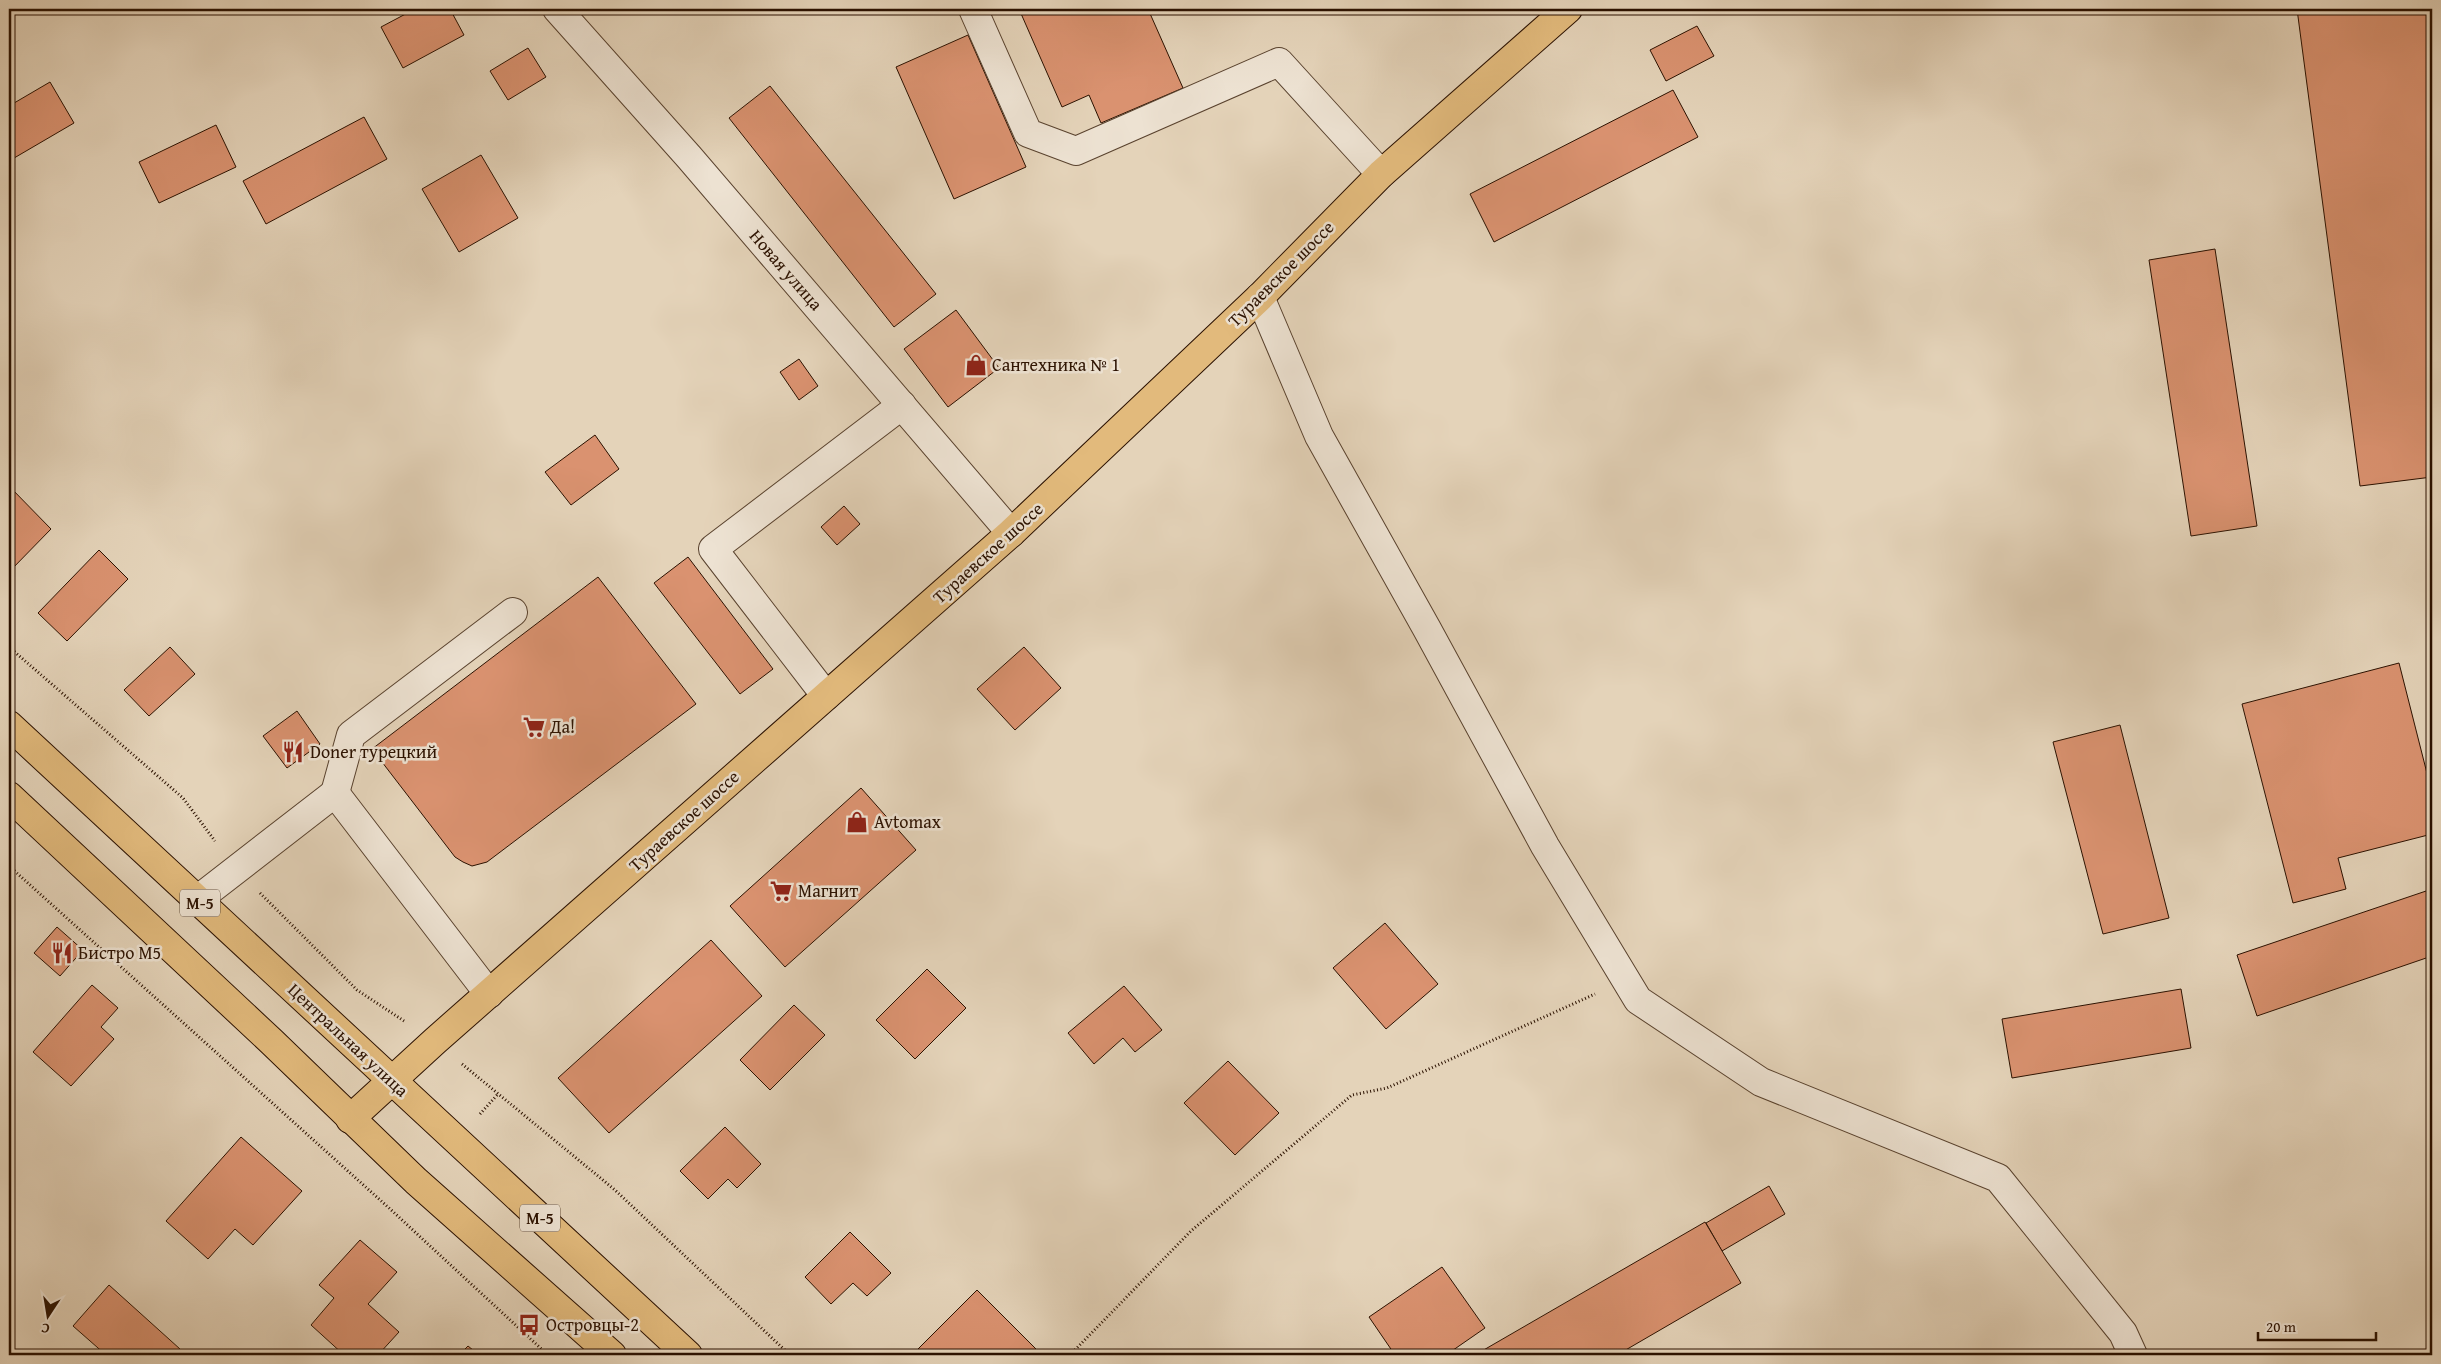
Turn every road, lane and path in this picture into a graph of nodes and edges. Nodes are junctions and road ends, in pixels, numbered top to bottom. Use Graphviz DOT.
graph roads {
  1 [pos="557,9"];
  2 [pos="973,9"];
  3 [pos="1562,11"];
  4 [pos="1381,174"];
  5 [pos="1260,298"];
  6 [pos="902,405"];
  7 [pos="1011,533"];
  8 [pos="513,612"];
  9 [pos="9,646"];
  10 [pos="826,696"];
  11 [pos="9,726"];
  12 [pos="335,793"];
  13 [pos="9,796"];
  14 [pos="9,866"];
  15 [pos="236,870"];
  16 [pos="197,900"];
  17 [pos="1626,980"];
  18 [pos="489,994"];
  19 [pos="435,1041"];
  20 [pos="392,1080"];
  21 [pos="498,1094"];
  22 [pos="476,1118"];
  23 [pos="350,1119"];
  24 [pos="548,1355"];
  25 [pos="612,1355"];
  26 [pos="688,1355"];
  27 [pos="790,1355"];
  28 [pos="1070,1355"];
  29 [pos="2133,1355"];
  1 -- 6 [label="street, Новая улица"];
  2 -- 4 [label="street"];
  3 -- 4 [label="main road, Тураевское шоссе"];
  4 -- 5 [label="main road, Тураевское шоссе"];
  5 -- 7 [label="main road, Тураевское шоссе"];
  5 -- 17 [label="street"];
  6 -- 7 [label="street, Новая улица"];
  6 -- 10 [label="street"];
  7 -- 10 [label="main road, Тураевское шоссе"];
  8 -- 12 [label="street"];
  9 -- 15 [label="path"];
  10 -- 18 [label="main road, Тураевское шоссе"];
  11 -- 16 [label="main road, Центральная улица / М-5"];
  12 -- 15 [label="street"];
  12 -- 18 [label="street"];
  13 -- 23 [label="main road"];
  14 -- 24 [label="path"];
  15 -- 16 [label="street"];
  15 -- 19 [label="path"];
  16 -- 20 [label="main road, Центральная улица / М-5"];
  17 -- 28 [label="path"];
  17 -- 29 [label="street"];
  18 -- 19 [label="main road, Тураевское шоссе"];
  19 -- 20 [label="main road, Тураевское шоссе"];
  19 -- 21 [label="path"];
  20 -- 23 [label="main road, Тураевское шоссе"];
  20 -- 26 [label="main road, Центральная улица / М-5"];
  21 -- 22 [label="path"];
  21 -- 27 [label="path"];
  23 -- 25 [label="main road"];
}
